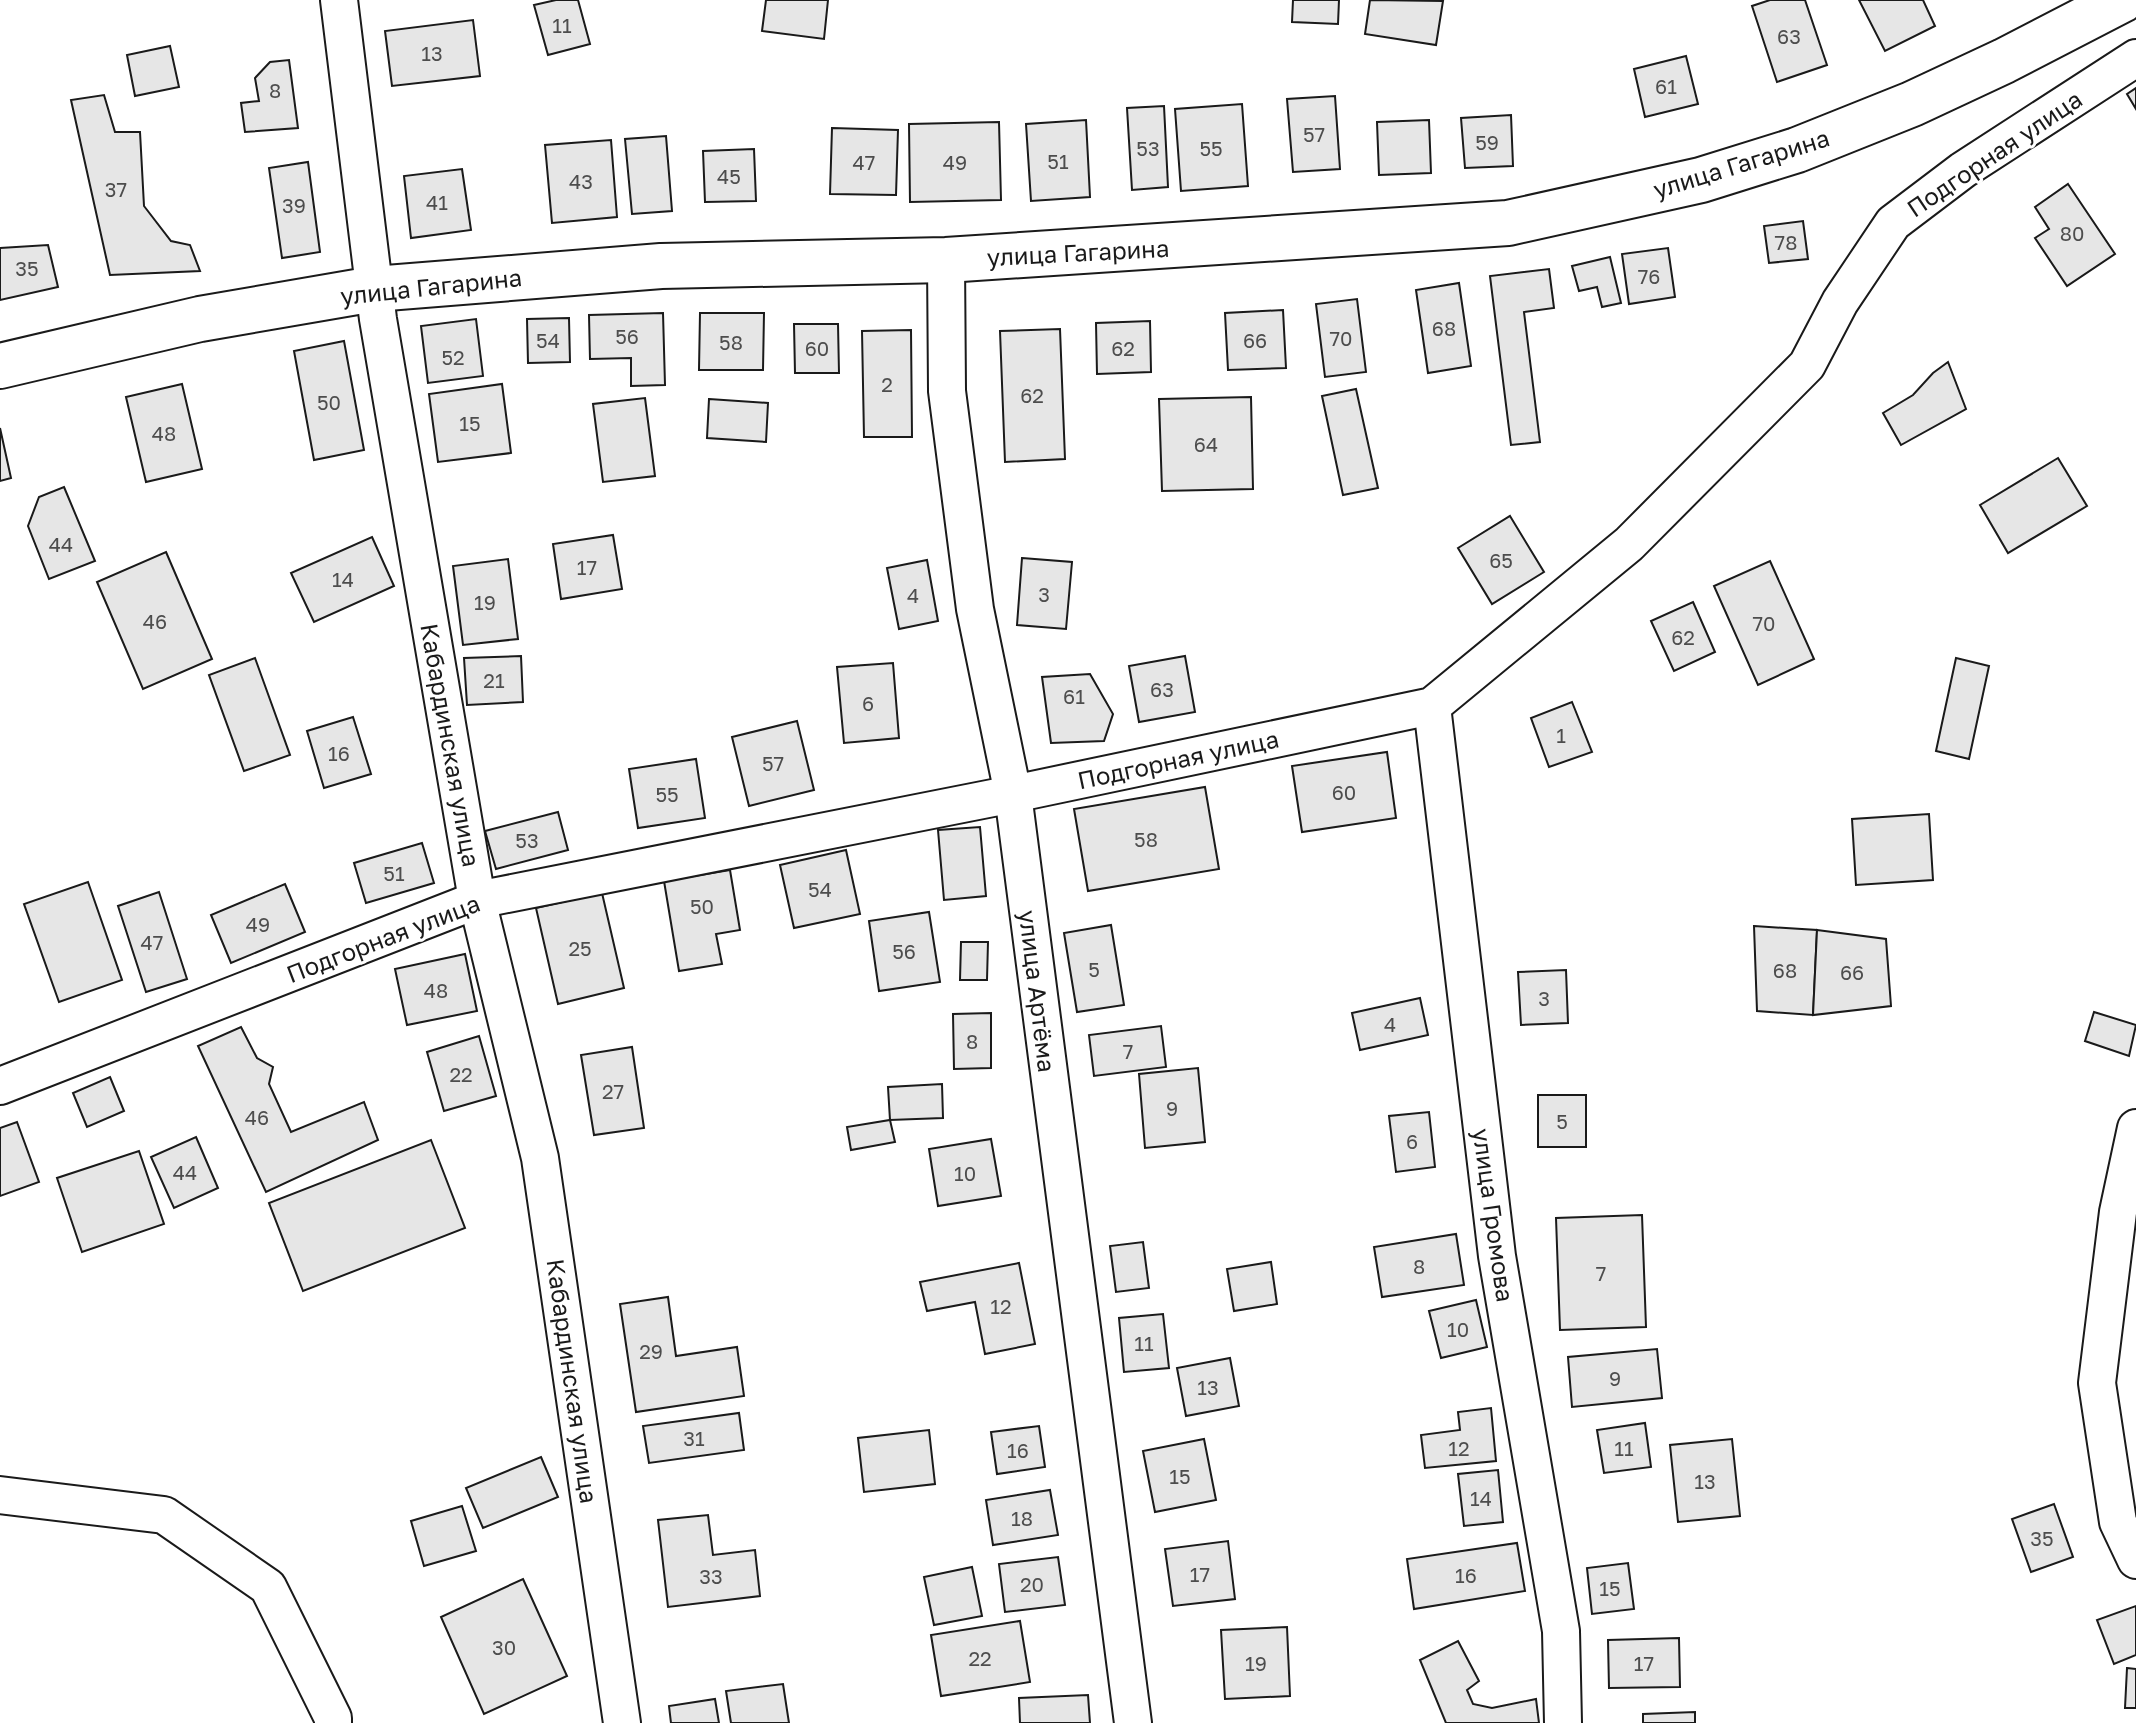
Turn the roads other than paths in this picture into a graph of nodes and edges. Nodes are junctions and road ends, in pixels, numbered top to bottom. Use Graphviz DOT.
graph roads {
  1 [pos="339,0"];
  2 [pos="2122,0"];
  3 [pos="2136,58"];
  4 [pos="946,260"];
  5 [pos="374,289"];
  6 [pos="0,366"];
  7 [pos="1432,706"];
  8 [pos="1013,794"];
  9 [pos="477,900"];
  10 [pos="0,1086"];
  11 [pos="2136,1128"];
  12 [pos="0,1495"];
  13 [pos="2136,1560"];
  14 [pos="333,1723"];
  15 [pos="622,1723"];
  16 [pos="1133,1723"];
  17 [pos="1563,1723"];
  1 -- 5 [label="street, Кабардинская улица"];
  2 -- 4 [label="street, улица Гагарина"];
  3 -- 7 [label="street, Подгорная улица"];
  4 -- 5 [label="street, улица Гагарина"];
  4 -- 8 [label="street, улица Артёма"];
  5 -- 6 [label="street, улица Гагарина"];
  5 -- 9 [label="street, Кабардинская улица"];
  7 -- 8 [label="street, Подгорная улица"];
  7 -- 17 [label="street, улица Громова"];
  8 -- 9 [label="street, Подгорная улица"];
  8 -- 16 [label="street, улица Артёма"];
  9 -- 10 [label="street, Подгорная улица"];
  9 -- 15 [label="street, Кабардинская улица"];
  11 -- 13 [label="street"];
  12 -- 14 [label="street"];
}
